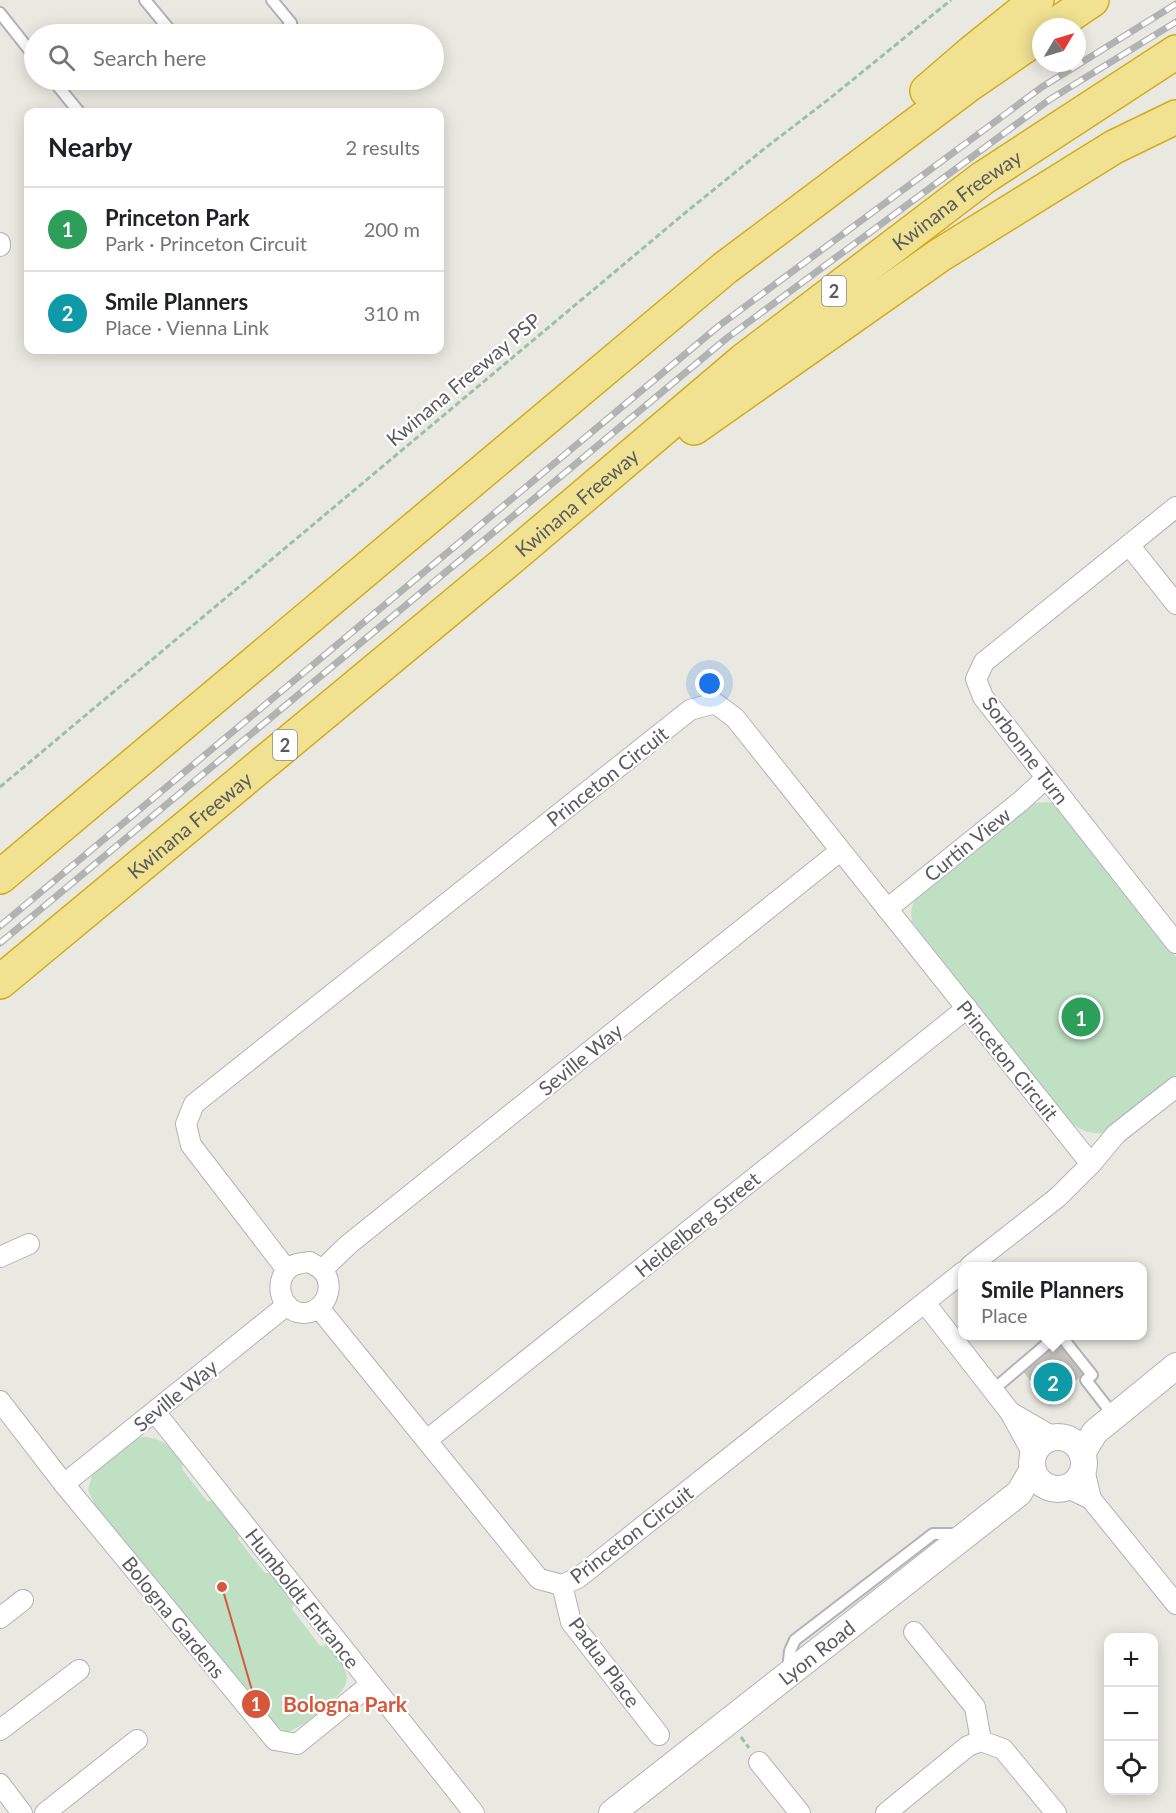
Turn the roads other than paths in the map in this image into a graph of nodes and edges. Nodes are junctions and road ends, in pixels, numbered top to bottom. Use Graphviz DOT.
graph roads {
  1 [pos="145,0"];
  2 [pos="272,0"];
  3 [pos="1037,0"];
  4 [pos="1092,0"];
  5 [pos="0,13"];
  6 [pos="1065,18"];
  7 [pos="165,24"];
  8 [pos="290,24"];
  9 [pos="1032,41"];
  10 [pos="24,43"];
  11 [pos="1176,52"];
  12 [pos="61,90"];
  13 [pos="77,108"];
  14 [pos="1176,117"];
  15 [pos="725,268"];
  16 [pos="1176,507"];
  17 [pos="1129,544"];
  18 [pos="512,558"];
  19 [pos="1176,604"];
  20 [pos="1046,778"];
  21 [pos="840,852"];
  22 [pos="0,877"];
  23 [pos="886,909"];
  24 [pos="1176,943"];
  25 [pos="0,982"];
  26 [pos="967,1008"];
  27 [pos="1176,1087"];
  28 [pos="1091,1164"];
  29 [pos="29,1244"];
  30 [pos="0,1257"];
  31 [pos="975,1262"];
  32 [pos="287,1270"];
  33 [pos="322,1270"];
  34 [pos="958,1276"];
  35 [pos="925,1303"];
  36 [pos="286,1305"];
  37 [pos="320,1308"];
  38 [pos="1054,1340"];
  39 [pos="1064,1340"];
  40 [pos="1176,1360"];
  41 [pos="1176,1366"];
  42 [pos="993,1390"];
  43 [pos="0,1401"];
  44 [pos="154,1412"];
  45 [pos="1010,1413"];
  46 [pos="428,1440"];
  47 [pos="1077,1453"];
  48 [pos="1028,1472"];
  49 [pos="64,1484"];
  50 [pos="562,1585"];
  51 [pos="23,1600"];
  52 [pos="1176,1604"];
  53 [pos="0,1618"];
  54 [pos="914,1632"];
  55 [pos="79,1670"];
  56 [pos="371,1684"];
  57 [pos="0,1730"];
  58 [pos="659,1734"];
  59 [pos="137,1740"];
  60 [pos="981,1741"];
  61 [pos="759,1761"];
  62 [pos="0,1784"];
  63 [pos="22,1813"];
  64 [pos="45,1813"];
  65 [pos="474,1813"];
  66 [pos="612,1813"];
  67 [pos="800,1813"];
  68 [pos="886,1813"];
  69 [pos="1056,1813"];
  1 -- 7 [label="lane"];
  2 -- 8 [label="lane"];
  3 -- 15 [label="highway"];
  4 -- 6 [label="highway"];
  5 -- 10 [label="lane"];
  9 -- 15 [label="highway"];
  11 -- 18 [label="highway, Kwinana Freeway / 2"];
  12 -- 13 [label="lane"];
  14 -- 18 [label="highway, 2"];
  15 -- 22 [label="highway"];
  16 -- 17 [label="street, Sorbonne Turn"];
  17 -- 19 [label="street"];
  17 -- 20 [label="street, Sorbonne Turn"];
  18 -- 25 [label="highway, Kwinana Freeway / 2"];
  20 -- 23 [label="street, Curtin View"];
  20 -- 24 [label="street, Sorbonne Turn"];
  21 -- 23 [label="street, Princeton Circuit"];
  21 -- 32 [label="street, Princeton Circuit"];
  21 -- 33 [label="street, Seville Way"];
  23 -- 26 [label="street, Princeton Circuit"];
  26 -- 28 [label="street, Princeton Circuit"];
  26 -- 46 [label="street, Heidelberg Street"];
  27 -- 28 [label="street"];
  28 -- 31 [label="street"];
  29 -- 30 [label="street"];
  32 -- 33 [label="street"];
  32 -- 36 [label="street"];
  33 -- 37 [label="street"];
  34 -- 35 [label="street, Princeton Circuit"];
  35 -- 42 [label="street"];
  35 -- 50 [label="street, Princeton Circuit"];
  36 -- 37 [label="street"];
  36 -- 44 [label="street, Seville Way"];
  37 -- 46 [label="street, Princeton Circuit"];
  38 -- 42 [label="lane"];
  39 -- 47 [label="lane"];
  40 -- 41 [label="lane"];
  41 -- 47 [label="street"];
  42 -- 45 [label="street"];
  43 -- 49 [label="street, Bologna Gardens"];
  44 -- 49 [label="street, Seville Way"];
  44 -- 56 [label="street, Humboldt Entrance"];
  45 -- 47 [label="street"];
  45 -- 48 [label="street"];
  46 -- 50 [label="street, Princeton Circuit"];
  47 -- 48 [label="street"];
  47 -- 48 [label="street, Lyon Road"];
  47 -- 52 [label="street"];
  48 -- 66 [label="street, Lyon Road"];
  49 -- 56 [label="street, Bologna Gardens"];
  50 -- 58 [label="street, Padua Place"];
  51 -- 53 [label="street"];
  54 -- 60 [label="street"];
  55 -- 57 [label="street"];
  56 -- 65 [label="street, Humboldt Entrance"];
  59 -- 64 [label="street"];
  60 -- 68 [label="street"];
  60 -- 69 [label="street"];
  61 -- 67 [label="street"];
  62 -- 63 [label="street"];
}
